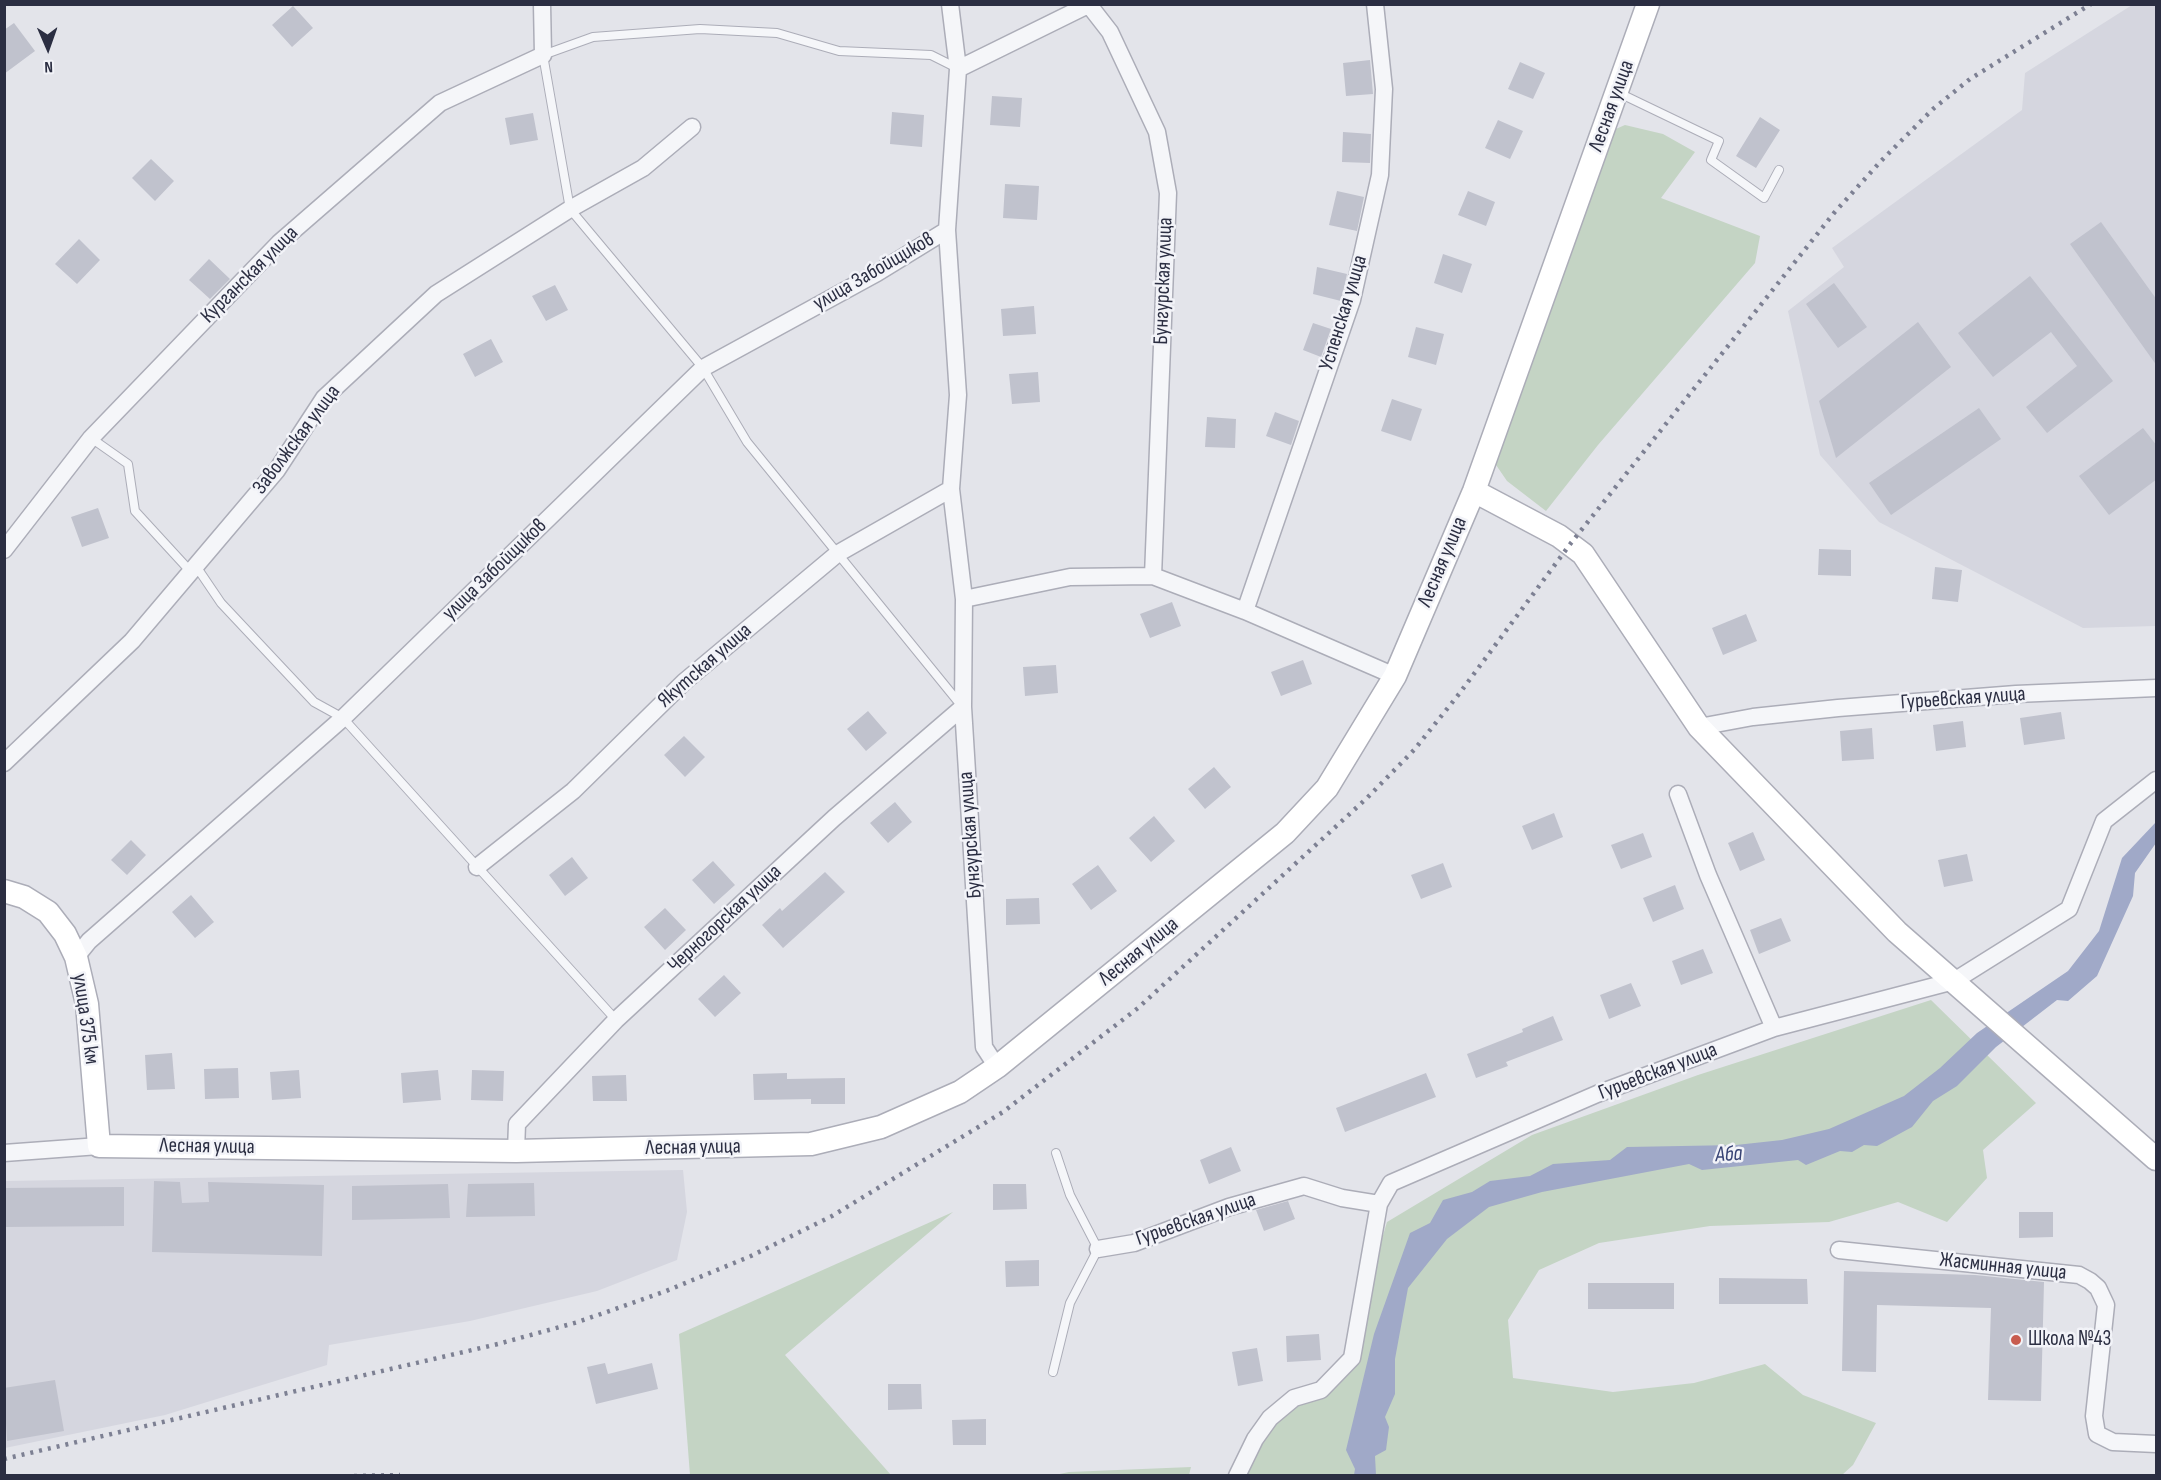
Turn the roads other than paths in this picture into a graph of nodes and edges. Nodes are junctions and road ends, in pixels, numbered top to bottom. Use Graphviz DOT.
graph roads {
  1 [pos="542,4"];
  2 [pos="950,4"];
  3 [pos="1375,4"];
  4 [pos="1648,4"];
  5 [pos="1090,5"];
  6 [pos="543,55"];
  7 [pos="958,69"];
  8 [pos="1617,92"];
  9 [pos="692,127"];
  10 [pos="1779,170"];
  11 [pos="570,209"];
  12 [pos="947,230"];
  13 [pos="703,368"];
  14 [pos="92,438"];
  15 [pos="951,489"];
  16 [pos="1474,491"];
  17 [pos="4,550"];
  18 [pos="837,554"];
  19 [pos="191,572"];
  20 [pos="1153,576"];
  21 [pos="964,599"];
  22 [pos="1245,611"];
  23 [pos="1395,676"];
  24 [pos="2157,688"];
  25 [pos="963,707"];
  26 [pos="343,718"];
  27 [pos="1699,727"];
  28 [pos="4,763"];
  29 [pos="2157,780"];
  30 [pos="1678,794"];
  31 [pos="477,867"];
  32 [pos="4,891"];
  33 [pos="76,957"];
  34 [pos="1961,987"];
  35 [pos="615,1020"];
  36 [pos="1773,1028"];
  37 [pos="996,1067"];
  38 [pos="99,1146"];
  39 [pos="516,1151"];
  40 [pos="4,1153"];
  41 [pos="1056,1153"];
  42 [pos="2157,1159"];
  43 [pos="1379,1204"];
  44 [pos="1098,1249"];
  45 [pos="1839,1250"];
  46 [pos="1053,1372"];
  47 [pos="2157,1444"];
  48 [pos="1237,1476"];
  1 -- 6 [label="street"];
  2 -- 7 [label="street, Бунгурская улица"];
  3 -- 22 [label="street, Успенская улица"];
  4 -- 8 [label="main road, Лесная улица"];
  5 -- 7 [label="street"];
  5 -- 20 [label="street, Бунгурская улица"];
  6 -- 7 [label="lane"];
  6 -- 11 [label="lane"];
  6 -- 14 [label="street, Курганская улица"];
  7 -- 12 [label="street, Бунгурская улица"];
  8 -- 10 [label="lane"];
  8 -- 16 [label="main road, Лесная улица"];
  9 -- 11 [label="street, Заволжская улица"];
  11 -- 13 [label="lane"];
  11 -- 19 [label="street, Заволжская улица"];
  12 -- 13 [label="street, улица Забойщиков"];
  12 -- 15 [label="street, Бунгурская улица"];
  13 -- 18 [label="lane"];
  13 -- 26 [label="street, улица Забойщиков"];
  14 -- 17 [label="street, Курганская улица"];
  14 -- 19 [label="lane"];
  15 -- 18 [label="street, Якутская улица"];
  15 -- 21 [label="street, Бунгурская улица"];
  16 -- 23 [label="main road, Лесная улица"];
  16 -- 27 [label="main road"];
  18 -- 25 [label="lane"];
  18 -- 31 [label="street, Якутская улица"];
  19 -- 26 [label="lane"];
  19 -- 28 [label="street, Заволжская улица"];
  20 -- 21 [label="street"];
  20 -- 22 [label="street"];
  21 -- 25 [label="street, Бунгурская улица"];
  22 -- 23 [label="street"];
  23 -- 37 [label="main road, Лесная улица"];
  24 -- 27 [label="street, Гурьевская улица"];
  25 -- 35 [label="street, Черногорская улица"];
  25 -- 37 [label="street, Бунгурская улица"];
  26 -- 31 [label="lane"];
  26 -- 33 [label="street, улица Забойщиков"];
  27 -- 34 [label="main road"];
  29 -- 34 [label="street, Гурьевская улица"];
  30 -- 36 [label="street"];
  31 -- 35 [label="lane"];
  32 -- 33 [label="main road, улица 375 км"];
  33 -- 38 [label="main road, улица 375 км"];
  34 -- 36 [label="street, Гурьевская улица"];
  34 -- 42 [label="main road"];
  35 -- 39 [label="street, Черногорская улица"];
  36 -- 43 [label="street, Гурьевская улица"];
  37 -- 39 [label="main road, Лесная улица"];
  38 -- 39 [label="main road, Лесная улица"];
  38 -- 40 [label="street"];
  41 -- 44 [label="lane"];
  43 -- 44 [label="street, Гурьевская улица"];
  43 -- 48 [label="street"];
  44 -- 46 [label="lane"];
  45 -- 47 [label="street, Жасминная улица"];
}
